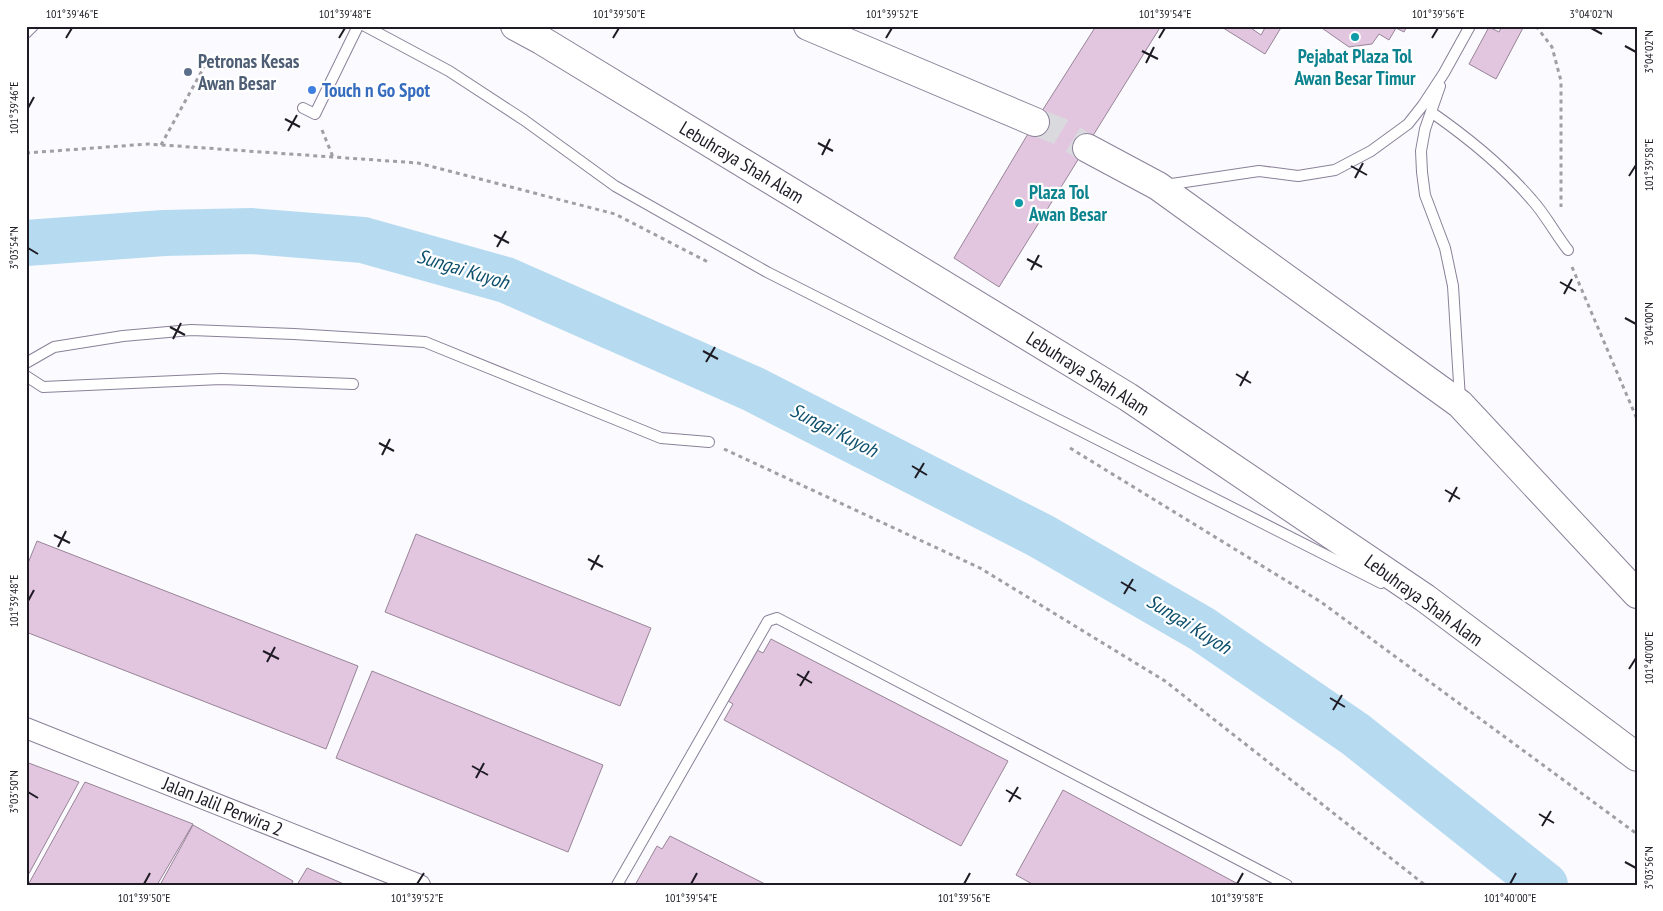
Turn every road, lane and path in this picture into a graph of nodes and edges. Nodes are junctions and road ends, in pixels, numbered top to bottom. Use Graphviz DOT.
graph roads {
  1 [pos="33,26"];
  2 [pos="358,26"];
  3 [pos="365,26"];
  4 [pos="515,26"];
  5 [pos="808,26"];
  6 [pos="1470,26"];
  7 [pos="1536,26"];
  8 [pos="26,33"];
  9 [pos="204,67"];
  10 [pos="1444,73"];
  11 [pos="303,108"];
  12 [pos="1431,112"];
  13 [pos="315,114"];
  14 [pos="1035,122"];
  15 [pos="161,145"];
  16 [pos="1086,148"];
  17 [pos="26,153"];
  18 [pos="333,157"];
  19 [pos="1158,186"];
  20 [pos="1561,209"];
  21 [pos="1568,250"];
  22 [pos="711,264"];
  23 [pos="26,364"];
  24 [pos="26,376"];
  25 [pos="353,384"];
  26 [pos="1460,404"];
  27 [pos="1637,419"];
  28 [pos="709,442"];
  29 [pos="1062,443"];
  30 [pos="1637,594"];
  31 [pos="1461,626"];
  32 [pos="26,728"];
  33 [pos="1637,757"];
  34 [pos="1637,834"];
  35 [pos="420,885"];
  36 [pos="617,885"];
  37 [pos="1288,885"];
  38 [pos="1425,885"];
  1 -- 8 [label="lane"];
  2 -- 13 [label="lane"];
  3 -- 31 [label="lane"];
  4 -- 31 [label="highway, Lebuhraya Shah Alam"];
  5 -- 14 [label="highway"];
  6 -- 10 [label="lane"];
  7 -- 20 [label="path"];
  9 -- 15 [label="path"];
  10 -- 12 [label="lane"];
  10 -- 19 [label="lane"];
  11 -- 13 [label="lane"];
  12 -- 21 [label="lane"];
  12 -- 26 [label="lane"];
  13 -- 18 [label="path"];
  15 -- 17 [label="path"];
  15 -- 18 [label="path"];
  16 -- 19 [label="highway"];
  18 -- 22 [label="path"];
  19 -- 26 [label="highway"];
  21 -- 27 [label="path"];
  23 -- 28 [label="lane"];
  24 -- 25 [label="lane"];
  26 -- 30 [label="highway"];
  28 -- 38 [label="path"];
  29 -- 34 [label="path"];
  31 -- 33 [label="highway, Lebuhraya Shah Alam"];
  32 -- 35 [label="street, Jalan Jalil Perwira 2"];
  36 -- 37 [label="lane"];
}
